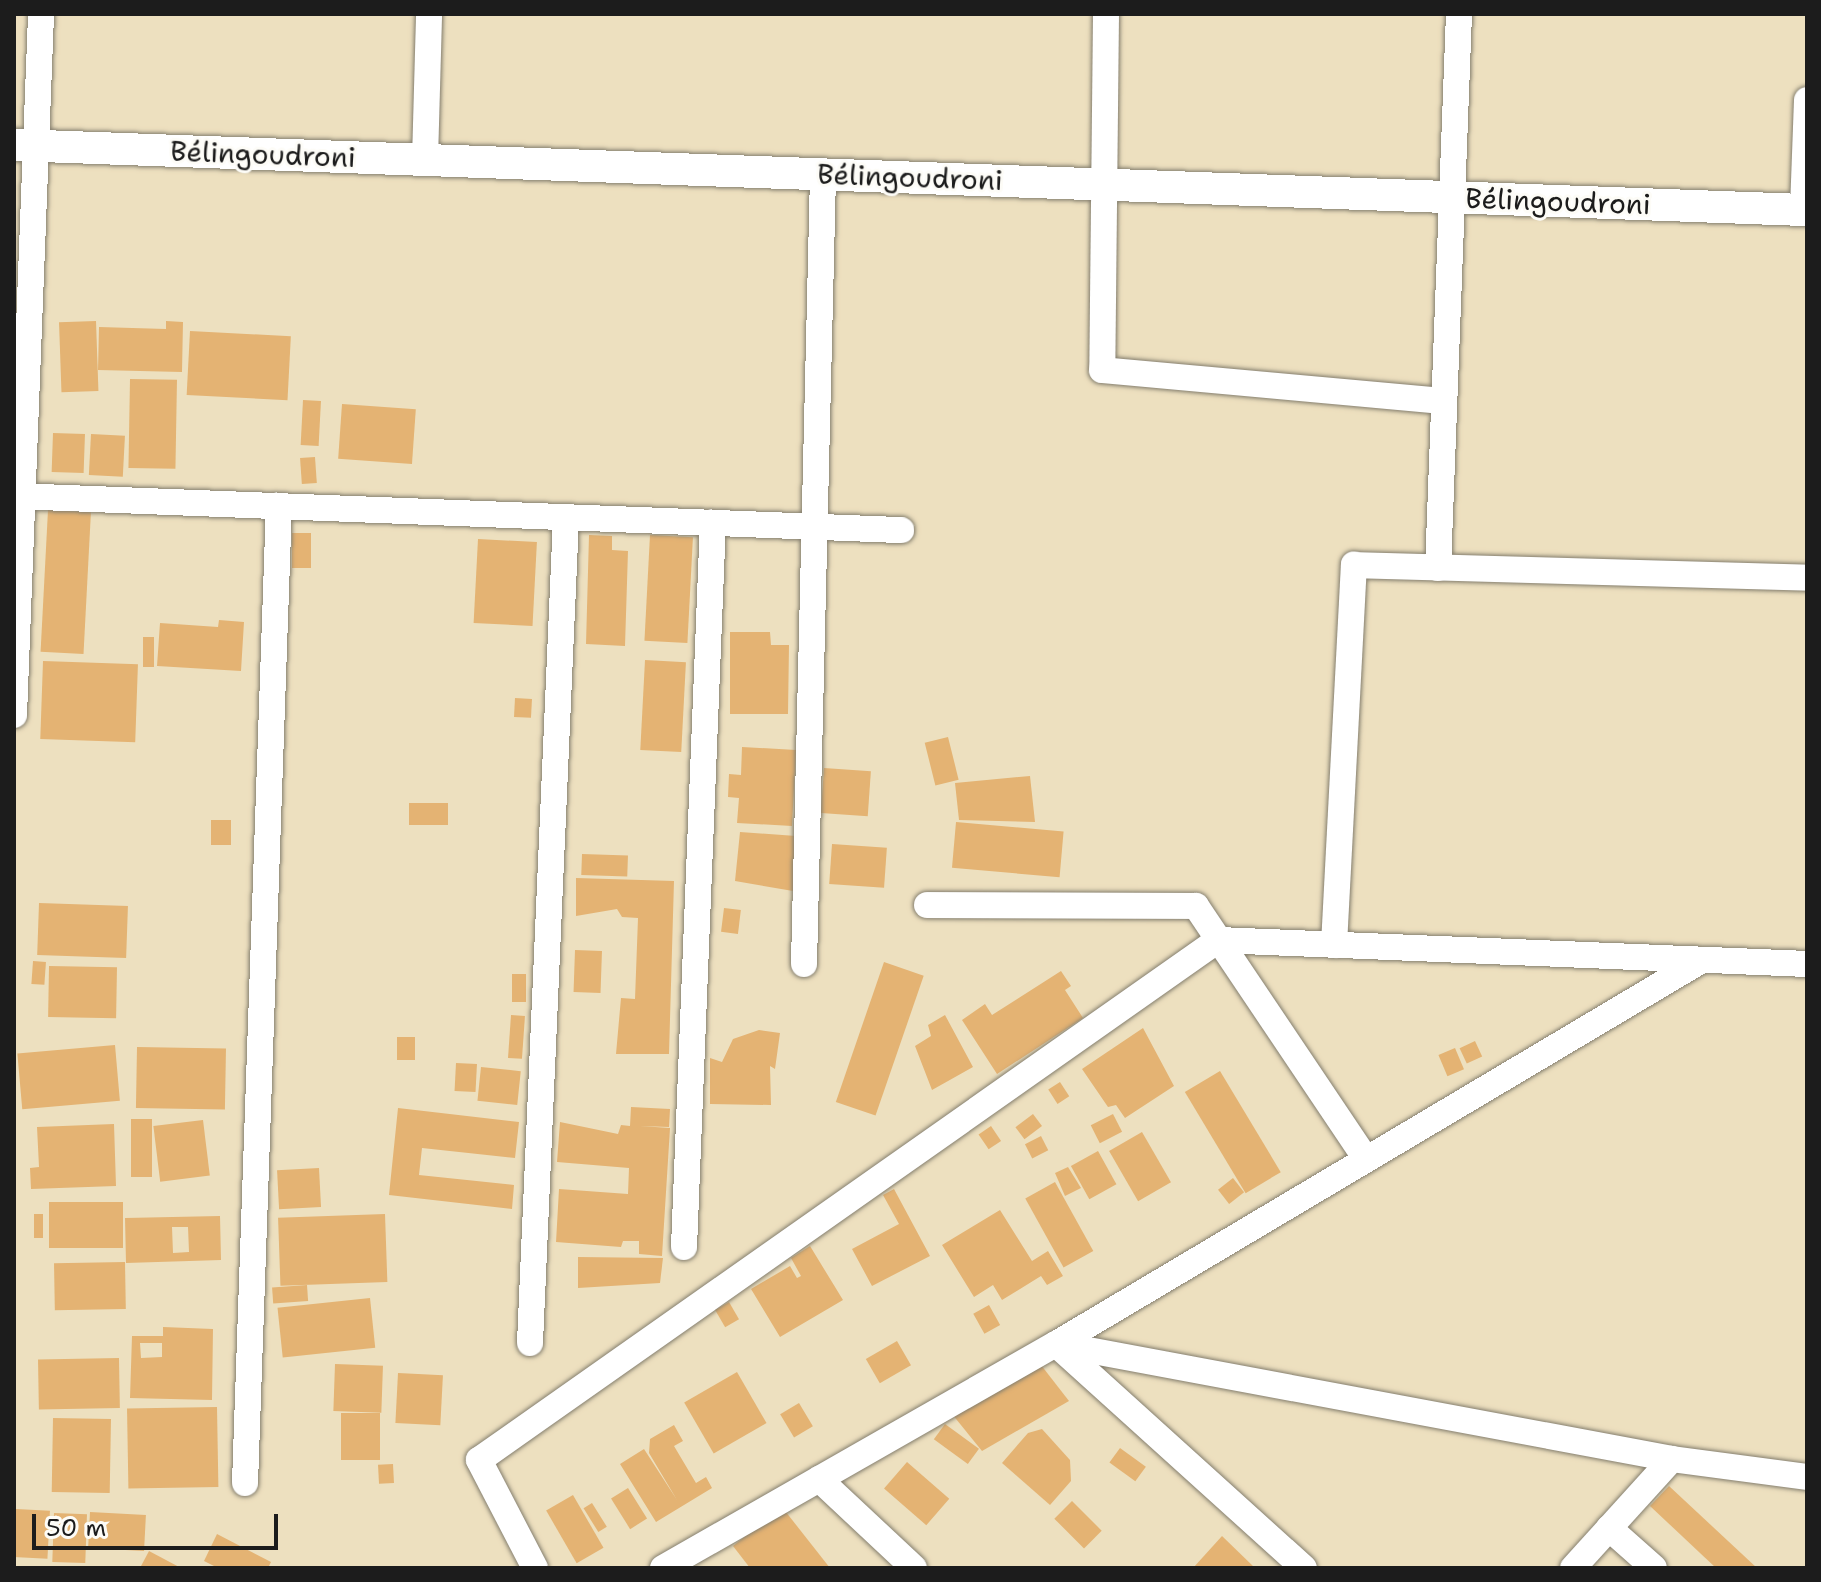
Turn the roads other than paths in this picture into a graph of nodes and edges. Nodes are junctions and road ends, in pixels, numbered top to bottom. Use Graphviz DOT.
graph roads {
  1 [pos="41,14"];
  2 [pos="429,14"];
  3 [pos="1106,14"];
  4 [pos="1459,14"];
  5 [pos="1807,100"];
  6 [pos="25,145"];
  7 [pos="425,160"];
  8 [pos="823,174"];
  9 [pos="1104,185"];
  10 [pos="1452,197"];
  11 [pos="1805,210"];
  12 [pos="1444,401"];
  13 [pos="18,496"];
  14 [pos="279,506"];
  15 [pos="566,517"];
  16 [pos="713,523"];
  17 [pos="815,527"];
  18 [pos="901,530"];
  19 [pos="1438,568"];
  20 [pos="1807,578"];
  21 [pos="14,688"];
  22 [pos="14,715"];
  23 [pos="927,905"];
  24 [pos="1218,940"];
  25 [pos="1334,945"];
  26 [pos="1697,963"];
  27 [pos="804,964"];
  28 [pos="1807,964"];
  29 [pos="1366,1159"];
  30 [pos="684,1247"];
  31 [pos="530,1343"];
  32 [pos="1056,1344"];
  33 [pos="1672,1459"];
  34 [pos="1807,1477"];
  35 [pos="819,1479"];
  36 [pos="245,1483"];
  37 [pos="1609,1528"];
  38 [pos="535,1568"];
  39 [pos="663,1568"];
  40 [pos="914,1568"];
  41 [pos="1304,1568"];
  42 [pos="1573,1568"];
  43 [pos="1654,1568"];
  1 -- 6 [label="street"];
  2 -- 7 [label="street"];
  3 -- 9 [label="street"];
  4 -- 10 [label="street"];
  5 -- 11 [label="street"];
  6 -- 7 [label="street, Bélingoudroni"];
  6 -- 13 [label="street"];
  7 -- 8 [label="street, Bélingoudroni"];
  8 -- 9 [label="street, Bélingoudroni"];
  8 -- 17 [label="street"];
  9 -- 10 [label="street, Bélingoudroni"];
  9 -- 12 [label="street"];
  10 -- 11 [label="street, Bélingoudroni"];
  10 -- 12 [label="street"];
  12 -- 19 [label="street"];
  13 -- 14 [label="street"];
  13 -- 21 [label="street"];
  14 -- 15 [label="street"];
  14 -- 36 [label="street"];
  15 -- 16 [label="street"];
  15 -- 31 [label="street"];
  16 -- 17 [label="street"];
  16 -- 30 [label="street"];
  17 -- 18 [label="street"];
  17 -- 27 [label="street"];
  19 -- 20 [label="street"];
  19 -- 25 [label="street"];
  21 -- 22 [label="street"];
  23 -- 24 [label="street"];
  24 -- 25 [label="street"];
  24 -- 29 [label="street"];
  24 -- 38 [label="street"];
  25 -- 26 [label="street"];
  26 -- 28 [label="street"];
  26 -- 29 [label="street"];
  29 -- 32 [label="street"];
  32 -- 33 [label="street"];
  32 -- 35 [label="street"];
  32 -- 41 [label="street"];
  33 -- 34 [label="street"];
  33 -- 37 [label="street"];
  35 -- 39 [label="street"];
  35 -- 40 [label="street"];
  37 -- 42 [label="street"];
  37 -- 43 [label="street"];
}
